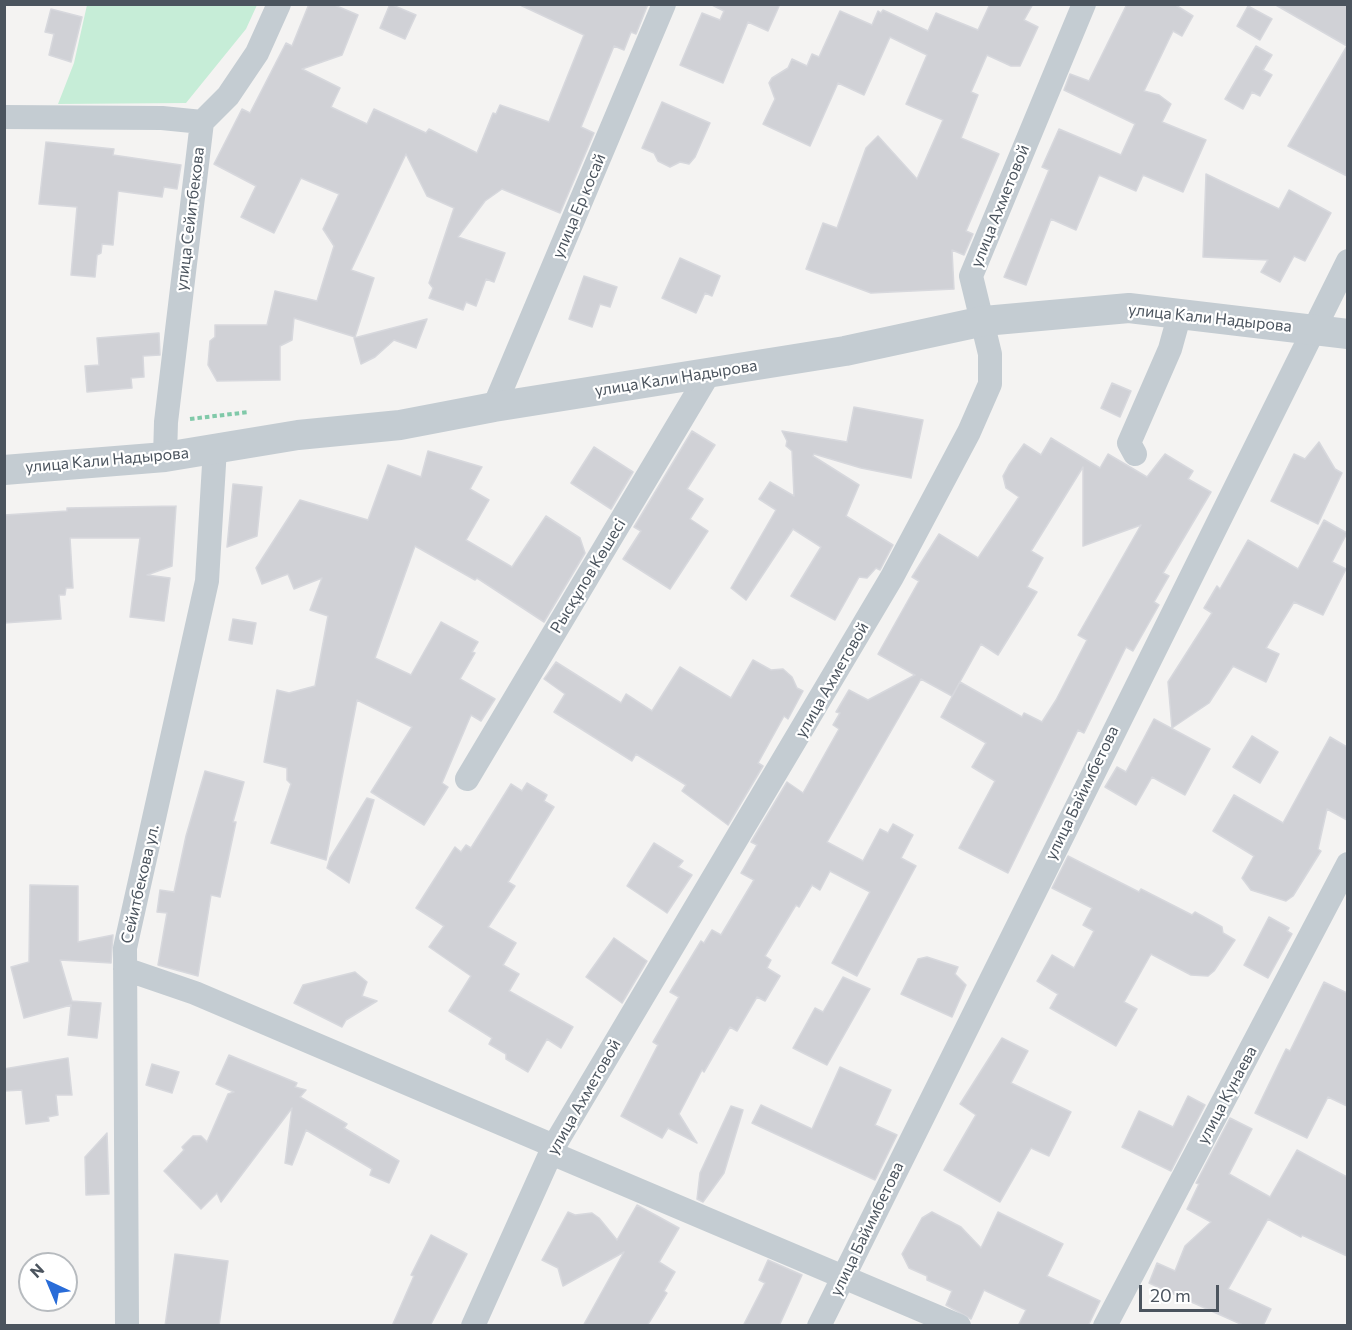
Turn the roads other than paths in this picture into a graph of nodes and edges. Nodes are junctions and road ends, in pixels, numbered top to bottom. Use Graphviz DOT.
graph roads {
  1 [pos="279,4"];
  2 [pos="664,4"];
  3 [pos="1084,4"];
  4 [pos="4,117"];
  5 [pos="202,122"];
  6 [pos="1347,261"];
  7 [pos="1180,313"];
  8 [pos="984,321"];
  9 [pos="1312,328"];
  10 [pos="1347,334"];
  11 [pos="709,373"];
  12 [pos="494,407"];
  13 [pos="215,448"];
  14 [pos="1135,454"];
  15 [pos="165,458"];
  16 [pos="4,470"];
  17 [pos="467,779"];
  18 [pos="1347,864"];
  19 [pos="125,969"];
  20 [pos="553,1149"];
  21 [pos="843,1275"];
  22 [pos="127,1326"];
  23 [pos="472,1326"];
  24 [pos="819,1326"];
  25 [pos="959,1326"];
  26 [pos="1105,1326"];
  1 -- 5 [label="street"];
  2 -- 12 [label="street, улица Ер косай"];
  3 -- 8 [label="street, улица Ахметовой"];
  4 -- 5 [label="street"];
  5 -- 15 [label="street, улица Сейитбекова"];
  6 -- 9 [label="street, улица Байимбетова"];
  7 -- 8 [label="street, улица Кали Надырова"];
  7 -- 9 [label="street, улица Кали Надырова"];
  7 -- 14 [label="street"];
  8 -- 11 [label="street, улица Кали Надырова"];
  8 -- 20 [label="street, улица Ахметовой"];
  9 -- 10 [label="street, улица Кали Надырова"];
  9 -- 21 [label="street, улица Байимбетова"];
  11 -- 12 [label="street, улица Кали Надырова"];
  11 -- 17 [label="street, Рысқұлов Көшесі"];
  12 -- 13 [label="street, улица Кали Надырова"];
  13 -- 15 [label="street, улица Кали Надырова"];
  13 -- 19 [label="street, Сейитбекова ул."];
  15 -- 16 [label="street, улица Кали Надырова"];
  18 -- 26 [label="street, улица Кунаева"];
  19 -- 20 [label="street"];
  19 -- 22 [label="street, Сейитбекова ул."];
  20 -- 21 [label="street"];
  20 -- 23 [label="street, улица Ахметовой"];
  21 -- 24 [label="street, улица Байимбетова"];
  21 -- 25 [label="street"];
}
